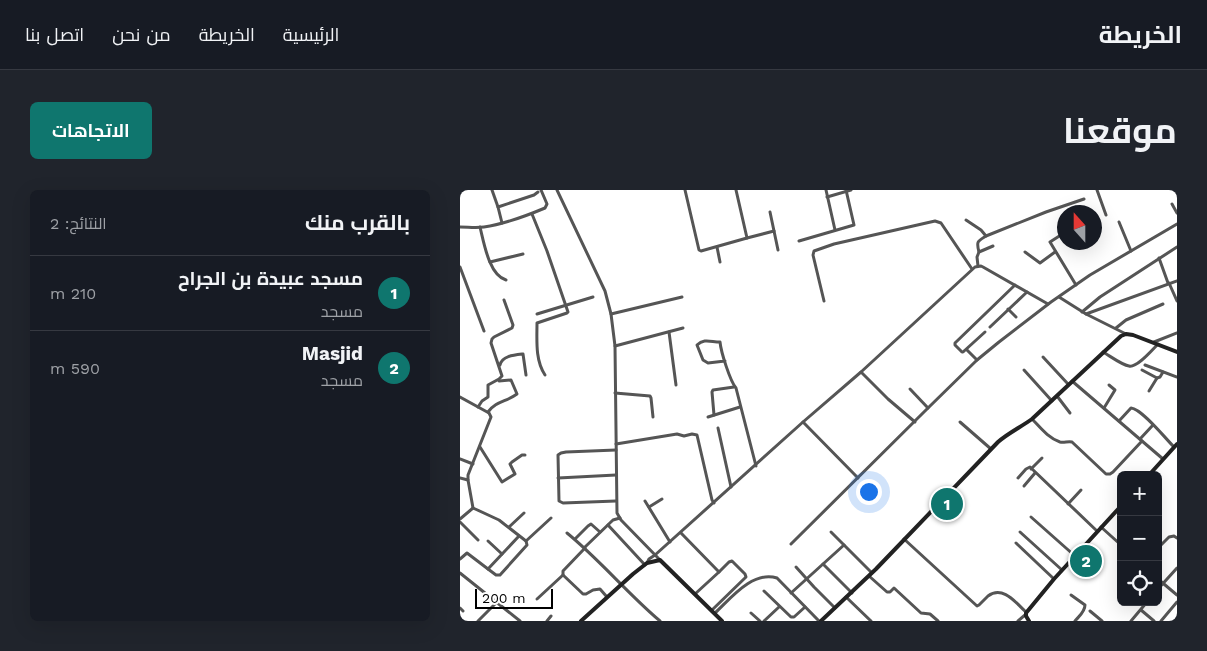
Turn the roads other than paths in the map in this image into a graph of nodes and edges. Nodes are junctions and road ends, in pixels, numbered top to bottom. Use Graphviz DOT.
graph roads {
  1 [pos="492,190"];
  2 [pos="557,190"];
  3 [pos="685,190"];
  4 [pos="736,190"];
  5 [pos="826,190"];
  6 [pos="851,190"];
  7 [pos="1096,190"];
  8 [pos="539,191"];
  9 [pos="846,191"];
  10 [pos="827,197"];
  11 [pos="1084,199"];
  12 [pos="1172,204"];
  13 [pos="498,207"];
  14 [pos="770,212"];
  15 [pos="1177,213"];
  16 [pos="532,214"];
  17 [pos="1106,215"];
  18 [pos="966,220"];
  19 [pos="1119,222"];
  20 [pos="502,223"];
  21 [pos="1177,224"];
  22 [pos="460,227"];
  23 [pos="480,228"];
  24 [pos="835,230"];
  25 [pos="774,231"];
  26 [pos="986,236"];
  27 [pos="1057,237"];
  28 [pos="747,238"];
  29 [pos="799,241"];
  30 [pos="993,246"];
  31 [pos="716,247"];
  32 [pos="1177,247"];
  33 [pos="778,250"];
  34 [pos="1131,251"];
  35 [pos="979,252"];
  36 [pos="1025,252"];
  37 [pos="1055,252"];
  38 [pos="524,254"];
  39 [pos="1159,258"];
  40 [pos="490,262"];
  41 [pos="720,262"];
  42 [pos="978,266"];
  43 [pos="460,267"];
  44 [pos="972,270"];
  45 [pos="506,280"];
  46 [pos="1177,280"];
  47 [pos="1169,283"];
  48 [pos="1015,285"];
  49 [pos="1076,285"];
  50 [pos="1027,292"];
  51 [pos="593,297"];
  52 [pos="1059,297"];
  53 [pos="682,298"];
  54 [pos="504,300"];
  55 [pos="824,301"];
  56 [pos="1177,301"];
  57 [pos="1048,304"];
  58 [pos="1163,304"];
  59 [pos="566,305"];
  60 [pos="1008,309"];
  61 [pos="1084,313"];
  62 [pos="537,314"];
  63 [pos="611,314"];
  64 [pos="1016,317"];
  65 [pos="990,327"];
  66 [pos="683,328"];
  67 [pos="1116,328"];
  68 [pos="484,331"];
  69 [pos="669,332"];
  70 [pos="986,332"];
  71 [pos="1177,333"];
  72 [pos="1126,334"];
  73 [pos="1156,343"];
  74 [pos="615,346"];
  75 [pos="967,350"];
  76 [pos="1104,352"];
  77 [pos="1177,352"];
  78 [pos="1043,356"];
  79 [pos="725,360"];
  80 [pos="977,360"];
  81 [pos="1145,365"];
  82 [pos="500,366"];
  83 [pos="1024,370"];
  84 [pos="1142,370"];
  85 [pos="862,372"];
  86 [pos="1163,372"];
  87 [pos="545,375"];
  88 [pos="526,376"];
  89 [pos="1177,377"];
  90 [pos="1156,378"];
  91 [pos="496,381"];
  92 [pos="1072,381"];
  93 [pos="1068,384"];
  94 [pos="676,385"];
  95 [pos="1109,385"];
  96 [pos="734,387"];
  97 [pos="910,388"];
  98 [pos="1149,391"];
  99 [pos="615,393"];
  100 [pos="1057,396"];
  101 [pos="460,397"];
  102 [pos="1052,401"];
  103 [pos="478,407"];
  104 [pos="740,407"];
  105 [pos="928,408"];
  106 [pos="1104,408"];
  107 [pos="488,412"];
  108 [pos="1070,413"];
  109 [pos="714,415"];
  110 [pos="653,417"];
  111 [pos="708,417"];
  112 [pos="1032,419"];
  113 [pos="1119,421"];
  114 [pos="803,422"];
  115 [pos="915,422"];
  116 [pos="960,422"];
  117 [pos="1153,425"];
  118 [pos="718,428"];
  119 [pos="1141,440"];
  120 [pos="616,444"];
  121 [pos="1175,446"];
  122 [pos="480,447"];
  123 [pos="991,449"];
  124 [pos="616,450"];
  125 [pos="525,456"];
  126 [pos="1042,458"];
  127 [pos="460,459"];
  128 [pos="1163,459"];
  129 [pos="473,464"];
  130 [pos="756,466"];
  131 [pos="1031,469"];
  132 [pos="1152,471"];
  133 [pos="1035,472"];
  134 [pos="616,475"];
  135 [pos="460,478"];
  136 [pos="558,478"];
  137 [pos="858,478"];
  138 [pos="1018,478"];
  139 [pos="468,480"];
  140 [pos="1024,486"];
  141 [pos="731,488"];
  142 [pos="1081,490"];
  143 [pos="662,499"];
  144 [pos="616,501"];
  145 [pos="645,501"];
  146 [pos="714,503"];
  147 [pos="1068,504"];
  148 [pos="649,507"];
  149 [pos="473,508"];
  150 [pos="1117,510"];
  151 [pos="524,513"];
  152 [pos="1031,516"];
  153 [pos="550,518"];
  154 [pos="620,518"];
  155 [pos="460,521"];
  156 [pos="608,525"];
  157 [pos="509,527"];
  158 [pos="1101,527"];
  159 [pos="1097,531"];
  160 [pos="600,532"];
  161 [pos="831,532"];
  162 [pos="1020,532"];
  163 [pos="567,533"];
  164 [pos="681,533"];
  165 [pos="519,536"];
  166 [pos="1177,538"];
  167 [pos="574,539"];
  168 [pos="904,539"];
  169 [pos="478,540"];
  170 [pos="488,541"];
  171 [pos="526,541"];
  172 [pos="1117,541"];
  173 [pos="670,542"];
  174 [pos="1016,543"];
  175 [pos="791,544"];
  176 [pos="1162,544"];
  177 [pos="844,545"];
  178 [pos="585,548"];
  179 [pos="502,554"];
  180 [pos="655,556"];
  181 [pos="1075,556"];
  182 [pos="460,559"];
  183 [pos="660,560"];
  184 [pos="646,564"];
  185 [pos="823,564"];
  186 [pos="796,567"];
  187 [pos="1177,568"];
  188 [pos="488,569"];
  189 [pos="1062,570"];
  190 [pos="719,572"];
  191 [pos="460,573"];
  192 [pos="870,574"];
  193 [pos="564,575"];
  194 [pos="806,579"];
  195 [pos="1054,579"];
  196 [pos="1163,583"];
  197 [pos="621,585"];
  198 [pos="764,592"];
  199 [pos="791,592"];
  200 [pos="852,593"];
  201 [pos="695,594"];
  202 [pos="1177,594"];
  203 [pos="1071,595"];
  204 [pos="607,597"];
  205 [pos="846,597"];
  206 [pos="537,599"];
  207 [pos="497,602"];
  208 [pos="1177,602"];
  209 [pos="1144,606"];
  210 [pos="780,607"];
  211 [pos="805,607"];
  212 [pos="835,608"];
  213 [pos="1141,610"];
  214 [pos="1090,611"];
  215 [pos="713,612"];
  216 [pos="751,613"];
  217 [pos="1026,614"];
  218 [pos="551,616"];
  219 [pos="478,621"];
  220 [pos="520,621"];
  221 [pos="547,621"];
  222 [pos="581,621"];
  223 [pos="660,621"];
  224 [pos="722,621"];
  225 [pos="760,621"];
  226 [pos="764,621"];
  227 [pos="820,621"];
  228 [pos="871,621"];
  229 [pos="938,621"];
  230 [pos="1018,621"];
  231 [pos="1028,621"];
  232 [pos="1075,621"];
  233 [pos="1102,621"];
  234 [pos="1131,621"];
  235 [pos="1154,621"];
  236 [pos="1161,621"];
  1 -- 13 [label="street"];
  2 -- 63 [label="street"];
  3 -- 31 [label="street"];
  4 -- 28 [label="street"];
  5 -- 10 [label="street"];
  6 -- 9 [label="street"];
  7 -- 17 [label="street"];
  8 -- 13 [label="street"];
  8 -- 16 [label="street"];
  9 -- 10 [label="street"];
  9 -- 24 [label="street"];
  10 -- 24 [label="street"];
  11 -- 26 [label="street"];
  12 -- 15 [label="street"];
  13 -- 20 [label="street"];
  14 -- 25 [label="street"];
  16 -- 20 [label="street"];
  16 -- 59 [label="street"];
  18 -- 26 [label="street"];
  19 -- 34 [label="street"];
  20 -- 23 [label="street"];
  21 -- 34 [label="street"];
  22 -- 23 [label="street"];
  23 -- 40 [label="street"];
  24 -- 29 [label="street"];
  25 -- 28 [label="street"];
  25 -- 33 [label="street"];
  26 -- 35 [label="street"];
  27 -- 37 [label="street"];
  28 -- 31 [label="street"];
  30 -- 35 [label="street"];
  31 -- 41 [label="street"];
  32 -- 39 [label="street"];
  34 -- 49 [label="street"];
  35 -- 42 [label="street"];
  36 -- 37 [label="street"];
  37 -- 49 [label="street"];
  38 -- 40 [label="street"];
  39 -- 47 [label="street"];
  39 -- 61 [label="street"];
  40 -- 45 [label="street"];
  42 -- 44 [label="street"];
  42 -- 48 [label="street"];
  43 -- 68 [label="street"];
  44 -- 55 [label="street"];
  44 -- 85 [label="street"];
  46 -- 47 [label="street"];
  47 -- 56 [label="street"];
  47 -- 61 [label="street"];
  48 -- 50 [label="street"];
  48 -- 75 [label="street"];
  49 -- 52 [label="street"];
  50 -- 57 [label="street"];
  50 -- 60 [label="street"];
  51 -- 59 [label="street"];
  52 -- 57 [label="street"];
  52 -- 61 [label="street"];
  53 -- 63 [label="street"];
  54 -- 82 [label="street"];
  57 -- 80 [label="street"];
  58 -- 67 [label="street"];
  59 -- 62 [label="street"];
  59 -- 87 [label="street"];
  60 -- 64 [label="street"];
  60 -- 65 [label="street"];
  61 -- 67 [label="street"];
  63 -- 74 [label="street"];
  66 -- 69 [label="street"];
  67 -- 72 [label="street"];
  69 -- 74 [label="street"];
  69 -- 94 [label="street"];
  70 -- 75 [label="street"];
  71 -- 73 [label="street"];
  72 -- 73 [label="street"];
  72 -- 76 [label="street"];
  73 -- 76 [label="street"];
  73 -- 77 [label="street"];
  74 -- 99 [label="street"];
  75 -- 80 [label="street"];
  76 -- 92 [label="street"];
  78 -- 93 [label="street"];
  79 -- 79 [label="street"];
  79 -- 96 [label="street"];
  80 -- 105 [label="street"];
  81 -- 86 [label="street"];
  82 -- 88 [label="street"];
  82 -- 91 [label="street"];
  83 -- 102 [label="street"];
  84 -- 90 [label="street"];
  85 -- 114 [label="street"];
  85 -- 115 [label="street"];
  86 -- 89 [label="street"];
  86 -- 90 [label="street"];
  90 -- 98 [label="street"];
  91 -- 103 [label="street"];
  91 -- 107 [label="street"];
  92 -- 93 [label="street"];
  92 -- 106 [label="street"];
  93 -- 100 [label="street"];
  95 -- 106 [label="street"];
  96 -- 104 [label="street"];
  96 -- 109 [label="street"];
  97 -- 105 [label="street"];
  99 -- 110 [label="street"];
  99 -- 120 [label="street"];
  100 -- 102 [label="street"];
  100 -- 108 [label="street"];
  101 -- 103 [label="street"];
  102 -- 112 [label="street"];
  103 -- 107 [label="street"];
  104 -- 109 [label="street"];
  104 -- 130 [label="street"];
  105 -- 115 [label="street"];
  106 -- 113 [label="street"];
  107 -- 122 [label="street"];
  109 -- 111 [label="street"];
  112 -- 119 [label="street"];
  112 -- 123 [label="street"];
  113 -- 117 [label="street"];
  113 -- 119 [label="street"];
  114 -- 130 [label="street"];
  114 -- 137 [label="street"];
  115 -- 137 [label="street"];
  116 -- 123 [label="street"];
  117 -- 119 [label="street"];
  117 -- 121 [label="street"];
  118 -- 141 [label="street"];
  119 -- 128 [label="street"];
  120 -- 124 [label="street"];
  120 -- 146 [label="street"];
  121 -- 128 [label="street"];
  122 -- 125 [label="street"];
  122 -- 129 [label="street"];
  123 -- 168 [label="street"];
  124 -- 134 [label="street"];
  124 -- 136 [label="street"];
  126 -- 131 [label="street"];
  127 -- 129 [label="street"];
  128 -- 132 [label="street"];
  129 -- 139 [label="street"];
  130 -- 141 [label="street"];
  131 -- 133 [label="street"];
  131 -- 138 [label="street"];
  133 -- 140 [label="street"];
  133 -- 147 [label="street"];
  134 -- 136 [label="street"];
  134 -- 144 [label="street"];
  135 -- 139 [label="street"];
  136 -- 144 [label="street"];
  137 -- 175 [label="street"];
  139 -- 149 [label="street"];
  141 -- 146 [label="street"];
  142 -- 147 [label="street"];
  143 -- 148 [label="street"];
  144 -- 154 [label="street"];
  145 -- 148 [label="street"];
  146 -- 164 [label="street"];
  147 -- 159 [label="street"];
  148 -- 173 [label="street"];
  149 -- 155 [label="street"];
  149 -- 157 [label="street"];
  150 -- 158 [label="street"];
  151 -- 157 [label="street"];
  152 -- 181 [label="street"];
  153 -- 171 [label="street"];
  154 -- 156 [label="street"];
  154 -- 180 [label="street"];
  155 -- 169 [label="street"];
  156 -- 160 [label="street"];
  156 -- 184 [label="street"];
  157 -- 165 [label="street"];
  158 -- 159 [label="street"];
  158 -- 172 [label="street"];
  159 -- 181 [label="street"];
  160 -- 167 [label="street"];
  160 -- 178 [label="street"];
  161 -- 177 [label="street"];
  162 -- 189 [label="street"];
  163 -- 167 [label="street"];
  164 -- 173 [label="street"];
  164 -- 190 [label="street"];
  165 -- 171 [label="street"];
  165 -- 179 [label="street"];
  166 -- 176 [label="street"];
  167 -- 178 [label="street"];
  168 -- 192 [label="street"];
  168 -- 217 [label="street"];
  170 -- 179 [label="street"];
  171 -- 188 [label="street"];
  173 -- 180 [label="street"];
  174 -- 195 [label="street"];
  177 -- 185 [label="street"];
  177 -- 192 [label="street"];
  178 -- 193 [label="street"];
  178 -- 197 [label="street"];
  179 -- 188 [label="street"];
  180 -- 183 [label="street"];
  180 -- 184 [label="street"];
  181 -- 189 [label="street"];
  182 -- 188 [label="street"];
  183 -- 184 [label="street"];
  183 -- 201 [label="street"];
  184 -- 197 [label="street"];
  185 -- 194 [label="street"];
  185 -- 200 [label="street"];
  186 -- 194 [label="street"];
  187 -- 196 [label="street"];
  189 -- 195 [label="street"];
  190 -- 201 [label="street"];
  190 -- 215 [label="street"];
  191 -- 207 [label="street"];
  192 -- 200 [label="street"];
  192 -- 229 [label="street"];
  193 -- 204 [label="street"];
  193 -- 206 [label="street"];
  194 -- 199 [label="street"];
  194 -- 212 [label="street"];
  195 -- 217 [label="street"];
  196 -- 202 [label="street"];
  197 -- 204 [label="street"];
  197 -- 223 [label="street"];
  198 -- 210 [label="street"];
  199 -- 211 [label="street"];
  199 -- 215 [label="street"];
  200 -- 205 [label="street"];
  201 -- 215 [label="street"];
  203 -- 232 [label="street"];
  204 -- 222 [label="street"];
  205 -- 212 [label="street"];
  205 -- 228 [label="street"];
  207 -- 219 [label="street"];
  207 -- 220 [label="street"];
  208 -- 236 [label="street"];
  209 -- 213 [label="street"];
  210 -- 211 [label="street"];
  210 -- 226 [label="street"];
  211 -- 227 [label="street"];
  212 -- 227 [label="street"];
  213 -- 234 [label="street"];
  213 -- 235 [label="street"];
  214 -- 233 [label="street"];
  215 -- 224 [label="street"];
  216 -- 225 [label="street"];
  217 -- 230 [label="street"];
  217 -- 231 [label="street"];
  218 -- 221 [label="street"];
}
